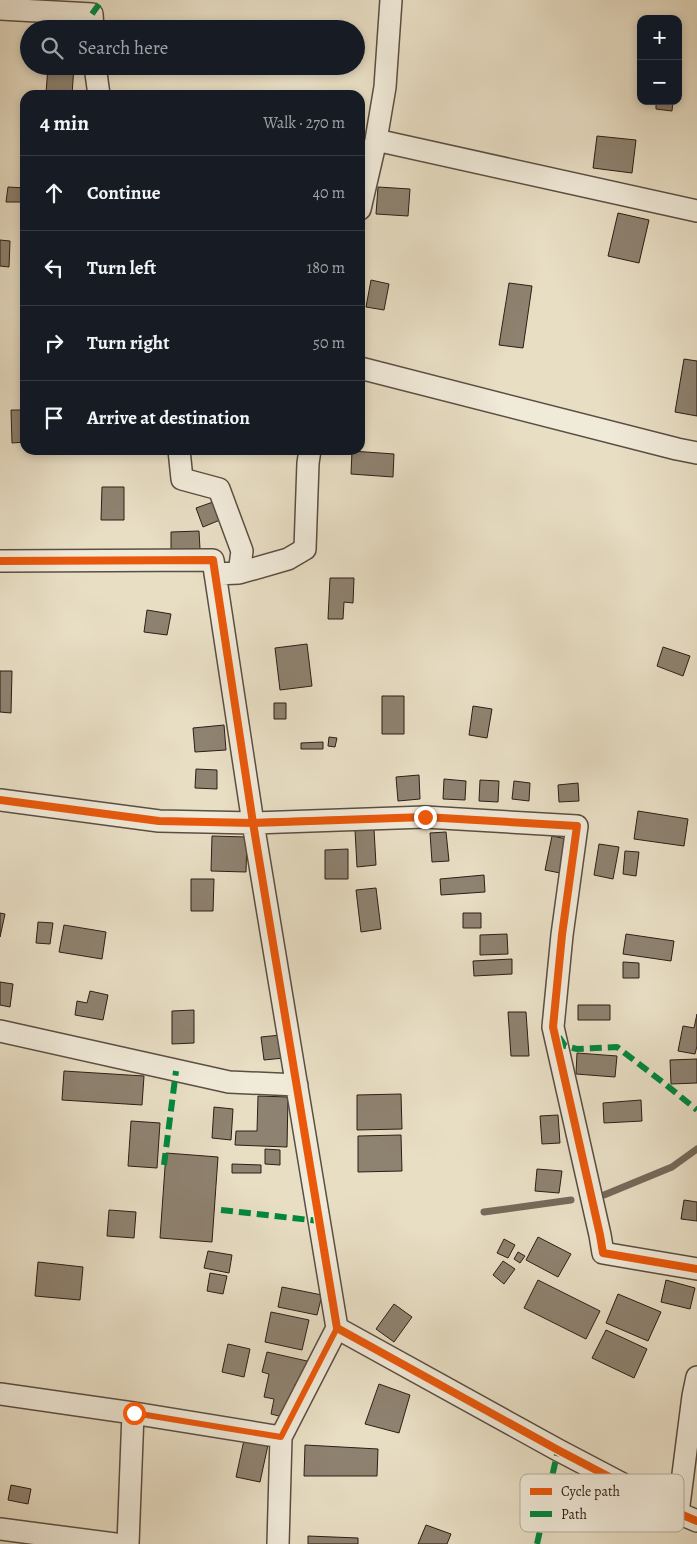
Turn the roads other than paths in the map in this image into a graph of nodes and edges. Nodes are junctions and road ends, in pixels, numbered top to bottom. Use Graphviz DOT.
graph roads {
  1 [pos="391,0"];
  2 [pos="0,9"];
  3 [pos="92,20"];
  4 [pos="97,75"];
  5 [pos="98,90"];
  6 [pos="376,140"];
  7 [pos="365,187"];
  8 [pos="697,211"];
  9 [pos="365,369"];
  10 [pos="697,453"];
  11 [pos="180,455"];
  12 [pos="309,455"];
  13 [pos="0,560"];
  14 [pos="239,573"];
  15 [pos="215,574"];
  16 [pos="0,800"];
  17 [pos="253,822"];
  18 [pos="0,1031"];
  19 [pos="297,1085"];
  20 [pos="697,1269"];
  21 [pos="337,1328"];
  22 [pos="696,1390"];
  23 [pos="0,1394"];
  24 [pos="134,1413"];
  25 [pos="281,1437"];
  26 [pos="605,1474"];
  27 [pos="688,1517"];
  28 [pos="0,1529"];
  29 [pos="114,1544"];
  30 [pos="128,1544"];
  31 [pos="278,1544"];
  1 -- 6 [label="street"];
  2 -- 3 [label="street"];
  4 -- 5 [label="street"];
  6 -- 7 [label="street"];
  6 -- 8 [label="street"];
  9 -- 10 [label="street"];
  11 -- 14 [label="street"];
  12 -- 14 [label="street"];
  13 -- 15 [label="street"];
  14 -- 15 [label="street"];
  15 -- 17 [label="street"];
  16 -- 17 [label="street"];
  17 -- 19 [label="street"];
  17 -- 20 [label="street"];
  18 -- 19 [label="street"];
  19 -- 21 [label="street"];
  21 -- 25 [label="street"];
  21 -- 26 [label="street"];
  22 -- 27 [label="street"];
  23 -- 24 [label="street"];
  24 -- 25 [label="street"];
  24 -- 30 [label="street"];
  25 -- 31 [label="street"];
  28 -- 29 [label="street"];
}
